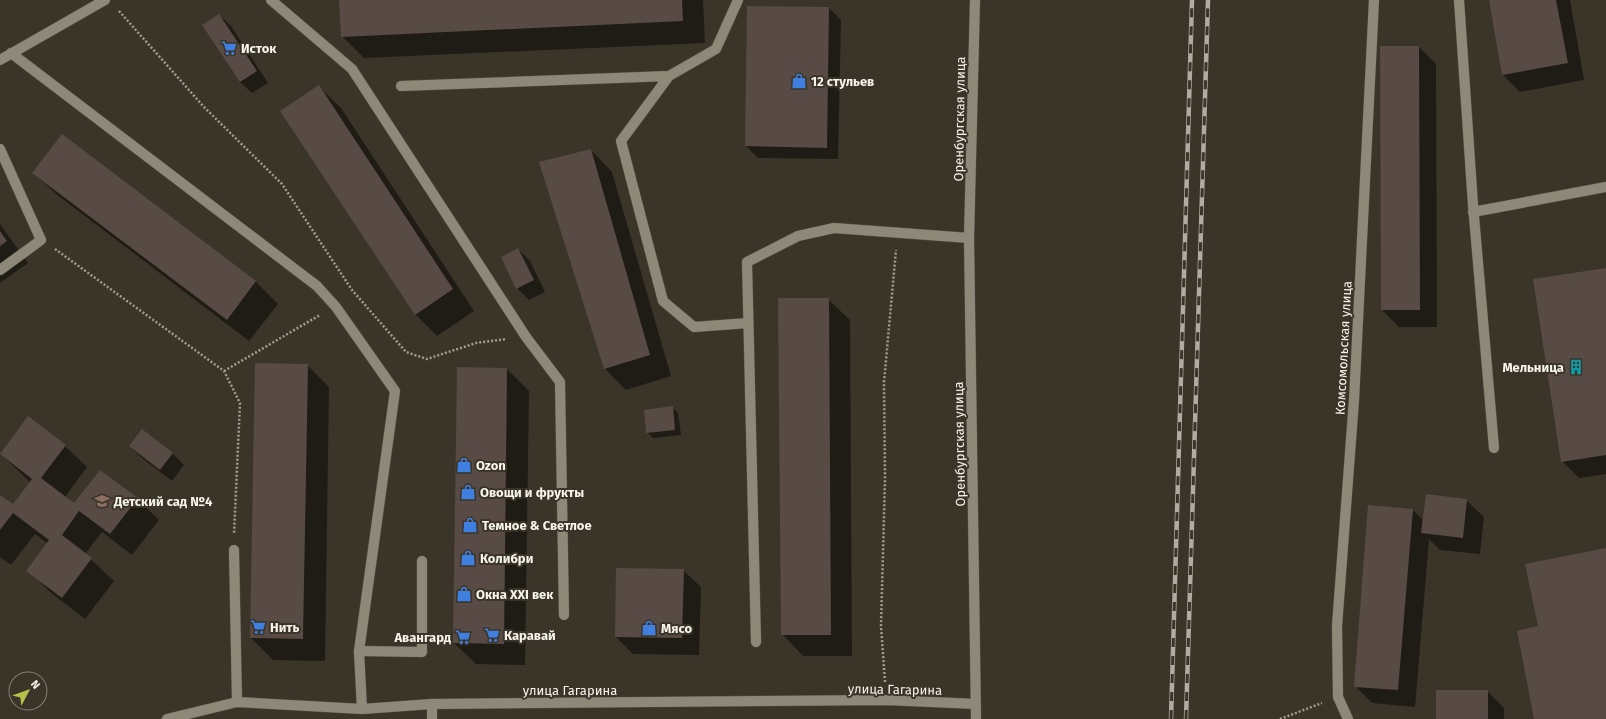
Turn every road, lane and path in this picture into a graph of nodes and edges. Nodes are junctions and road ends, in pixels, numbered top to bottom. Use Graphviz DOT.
graph roads {
  1 [pos="105,0"];
  2 [pos="271,0"];
  3 [pos="738,0"];
  4 [pos="975,0"];
  5 [pos="1374,0"];
  6 [pos="1459,0"];
  7 [pos="115,6"];
  8 [pos="11,53"];
  9 [pos="0,60"];
  10 [pos="669,76"];
  11 [pos="401,86"];
  12 [pos="0,149"];
  13 [pos="1606,187"];
  14 [pos="1474,212"];
  15 [pos="897,233"];
  16 [pos="969,238"];
  17 [pos="42,240"];
  18 [pos="0,270"];
  19 [pos="352,290"];
  20 [pos="336,307"];
  21 [pos="748,323"];
  22 [pos="526,337"];
  23 [pos="224,371"];
  24 [pos="1494,448"];
  25 [pos="234,550"];
  26 [pos="422,561"];
  27 [pos="564,615"];
  28 [pos="756,642"];
  29 [pos="359,651"];
  30 [pos="1338,697"];
  31 [pos="887,700"];
  32 [pos="237,702"];
  33 [pos="432,704"];
  34 [pos="976,704"];
  35 [pos="362,709"];
  36 [pos="167,719"];
  37 [pos="432,719"];
  38 [pos="976,719"];
  39 [pos="1280,719"];
  40 [pos="1348,719"];
  1 -- 8 [label="street"];
  2 -- 22 [label="street"];
  3 -- 10 [label="street"];
  4 -- 16 [label="street, Оренбургская улица"];
  5 -- 30 [label="street, Комсомольская улица"];
  6 -- 14 [label="street"];
  7 -- 19 [label="path"];
  8 -- 9 [label="street"];
  8 -- 20 [label="street"];
  10 -- 11 [label="street"];
  10 -- 21 [label="street"];
  12 -- 17 [label="street"];
  13 -- 14 [label="street"];
  14 -- 24 [label="street"];
  15 -- 16 [label="street"];
  15 -- 21 [label="street"];
  15 -- 31 [label="path"];
  16 -- 34 [label="street, Оренбургская улица"];
  17 -- 18 [label="street"];
  17 -- 23 [label="path"];
  19 -- 20 [label="path"];
  19 -- 22 [label="path"];
  20 -- 23 [label="path"];
  20 -- 29 [label="street"];
  21 -- 28 [label="street"];
  22 -- 27 [label="street"];
  23 -- 25 [label="path"];
  25 -- 32 [label="street"];
  26 -- 29 [label="street"];
  29 -- 35 [label="street"];
  30 -- 39 [label="path"];
  30 -- 40 [label="street"];
  31 -- 33 [label="street, улица Гагарина"];
  31 -- 34 [label="street, улица Гагарина"];
  32 -- 35 [label="street, улица Гагарина"];
  32 -- 36 [label="street, улица Гагарина"];
  33 -- 35 [label="street, улица Гагарина"];
  33 -- 37 [label="street"];
  34 -- 38 [label="street, Оренбургская улица"];
}
